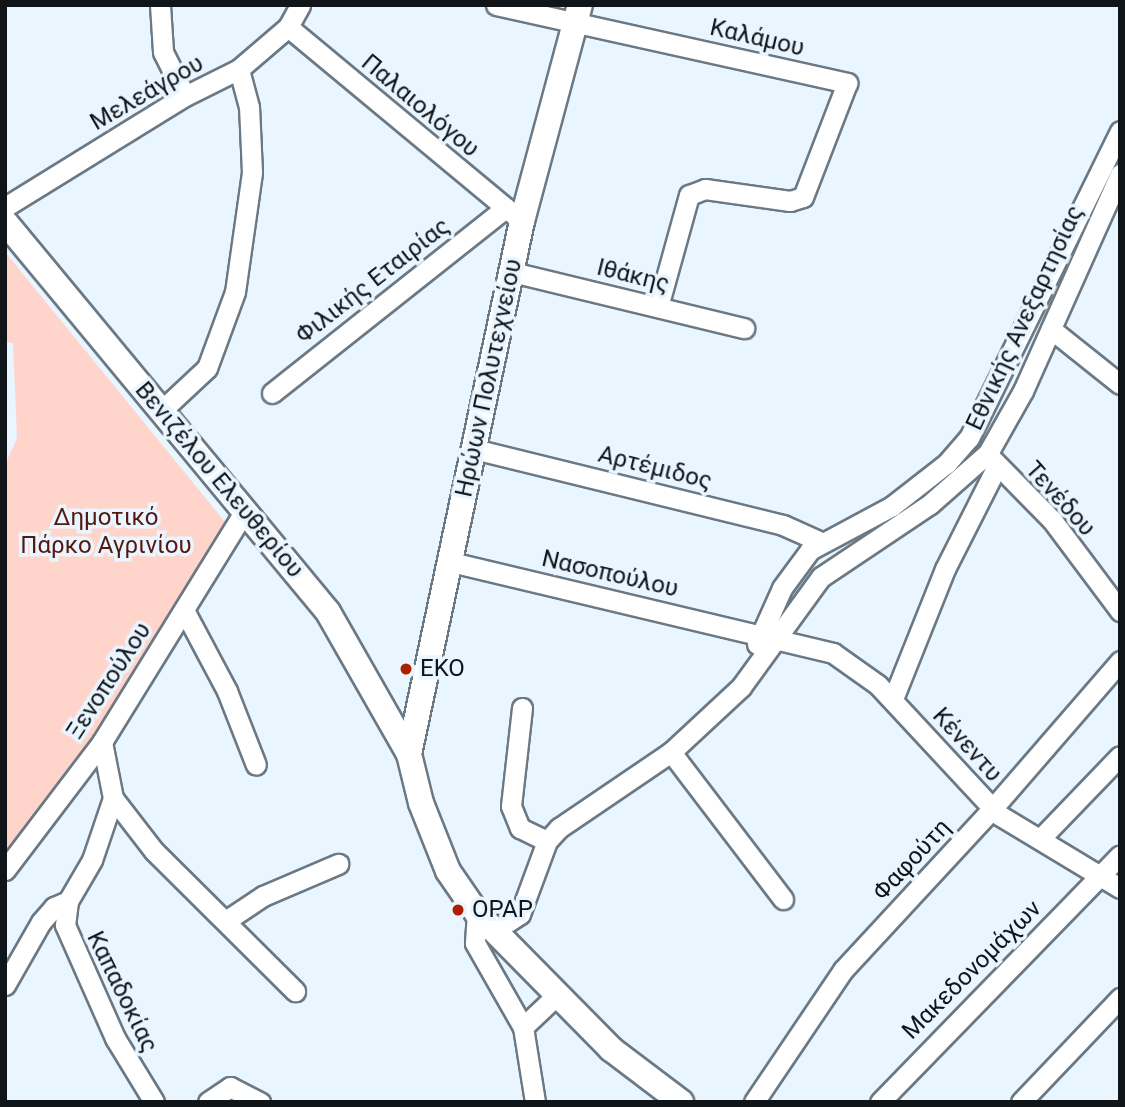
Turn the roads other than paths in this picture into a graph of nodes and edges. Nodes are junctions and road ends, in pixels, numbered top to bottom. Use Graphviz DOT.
graph roads {
  1 [pos="160,5"];
  2 [pos="299,5"];
  3 [pos="496,5"];
  4 [pos="578,14"];
  5 [pos="288,27"];
  6 [pos="239,69"];
  7 [pos="185,96"];
  8 [pos="1120,131"];
  9 [pos="1120,174"];
  10 [pos="5,207"];
  11 [pos="513,214"];
  12 [pos="5,222"];
  13 [pos="512,272"];
  14 [pos="658,307"];
  15 [pos="744,328"];
  16 [pos="1051,329"];
  17 [pos="1120,384"];
  18 [pos="272,393"];
  19 [pos="161,411"];
  20 [pos="474,449"];
  21 [pos="992,460"];
  22 [pos="244,512"];
  23 [pos="821,542"];
  24 [pos="451,562"];
  25 [pos="184,610"];
  26 [pos="1120,611"];
  27 [pos="758,634"];
  28 [pos="780,638"];
  29 [pos="1120,661"];
  30 [pos="754,670"];
  31 [pos="893,699"];
  32 [pos="522,708"];
  33 [pos="102,742"];
  34 [pos="671,752"];
  35 [pos="409,754"];
  36 [pos="1120,756"];
  37 [pos="256,765"];
  38 [pos="113,798"];
  39 [pos="992,809"];
  40 [pos="1040,839"];
  41 [pos="548,841"];
  42 [pos="1120,855"];
  43 [pos="338,864"];
  44 [pos="5,870"];
  45 [pos="1101,876"];
  46 [pos="1120,888"];
  47 [pos="783,899"];
  48 [pos="68,901"];
  49 [pos="477,913"];
  50 [pos="228,920"];
  51 [pos="494,931"];
  52 [pos="5,985"];
  53 [pos="295,991"];
  54 [pos="558,994"];
  55 [pos="1120,998"];
  56 [pos="523,1027"];
  57 [pos="672,1100"];
  58 [pos="154,1102"];
  59 [pos="208,1102"];
  60 [pos="260,1102"];
  61 [pos="535,1102"];
  62 [pos="754,1102"];
  63 [pos="880,1102"];
  64 [pos="1021,1102"];
  1 -- 7 [label="street"];
  2 -- 5 [label="street, Μελεάγρου"];
  3 -- 4 [label="street, Καλάμου"];
  4 -- 11 [label="main road, Ηρώων Πολυτεχνείου"];
  4 -- 14 [label="street, Καλάμου"];
  5 -- 6 [label="street, Μελεάγρου"];
  5 -- 11 [label="street, Παλαιολόγου"];
  6 -- 7 [label="street, Μελεάγρου"];
  6 -- 19 [label="street"];
  7 -- 10 [label="street, Μελεάγρου"];
  8 -- 23 [label="street"];
  9 -- 16 [label="street, Εθνικής Ανεξαρτησίας"];
  11 -- 13 [label="main road, Ηρώων Πολυτεχνείου"];
  11 -- 18 [label="street, Φιλικής Εταιρίας"];
  12 -- 19 [label="main road, Βενιζέλου Ελευθερίου"];
  13 -- 14 [label="street, Ιθάκης"];
  13 -- 20 [label="main road, Ηρώων Πολυτεχνείου"];
  14 -- 15 [label="street, Ιθάκης"];
  16 -- 17 [label="street"];
  16 -- 21 [label="street, Εθνικής Ανεξαρτησίας"];
  19 -- 22 [label="main road, Βενιζέλου Ελευθερίου"];
  20 -- 23 [label="street, Αρτέμιδος"];
  20 -- 24 [label="main road, Ηρώων Πολυτεχνείου"];
  21 -- 26 [label="street, Τενέδου"];
  21 -- 28 [label="street, Εθνικής Ανεξαρτησίας"];
  21 -- 31 [label="street"];
  22 -- 25 [label="street, Ξενοπούλου"];
  22 -- 35 [label="main road, Βενιζέλου Ελευθερίου"];
  23 -- 27 [label="street"];
  24 -- 27 [label="street, Νασοπούλου"];
  24 -- 35 [label="main road, Ηρώων Πολυτεχνείου"];
  25 -- 33 [label="street, Ξενοπούλου"];
  25 -- 37 [label="street"];
  27 -- 28 [label="street, Νασοπούλου"];
  27 -- 30 [label="street"];
  28 -- 30 [label="street, Εθνικής Ανεξαρτησίας"];
  28 -- 31 [label="street, Κένεντυ"];
  29 -- 39 [label="street, Φαφούτη"];
  30 -- 34 [label="street, Εθνικής Ανεξαρτησίας"];
  31 -- 39 [label="street, Κένεντυ"];
  32 -- 41 [label="street"];
  33 -- 38 [label="street"];
  33 -- 44 [label="street, Ξενοπούλου"];
  34 -- 41 [label="street, Εθνικής Ανεξαρτησίας"];
  34 -- 47 [label="street"];
  35 -- 49 [label="main road"];
  36 -- 40 [label="street"];
  38 -- 48 [label="street"];
  38 -- 50 [label="street"];
  39 -- 40 [label="street, Κένεντυ"];
  39 -- 62 [label="street, Φαφούτη"];
  40 -- 45 [label="street, Κένεντυ"];
  41 -- 51 [label="street"];
  42 -- 45 [label="street, Μακεδονομάχων"];
  43 -- 50 [label="street"];
  45 -- 46 [label="street, Κένεντυ"];
  45 -- 63 [label="street, Μακεδονομάχων"];
  48 -- 52 [label="street"];
  48 -- 58 [label="street, Καπαδοκίας"];
  49 -- 51 [label="main road"];
  49 -- 56 [label="street"];
  50 -- 53 [label="street"];
  51 -- 54 [label="main road"];
  54 -- 56 [label="street"];
  54 -- 57 [label="main road"];
  55 -- 64 [label="street"];
  56 -- 61 [label="street"];
  59 -- 60 [label="street"];
}
